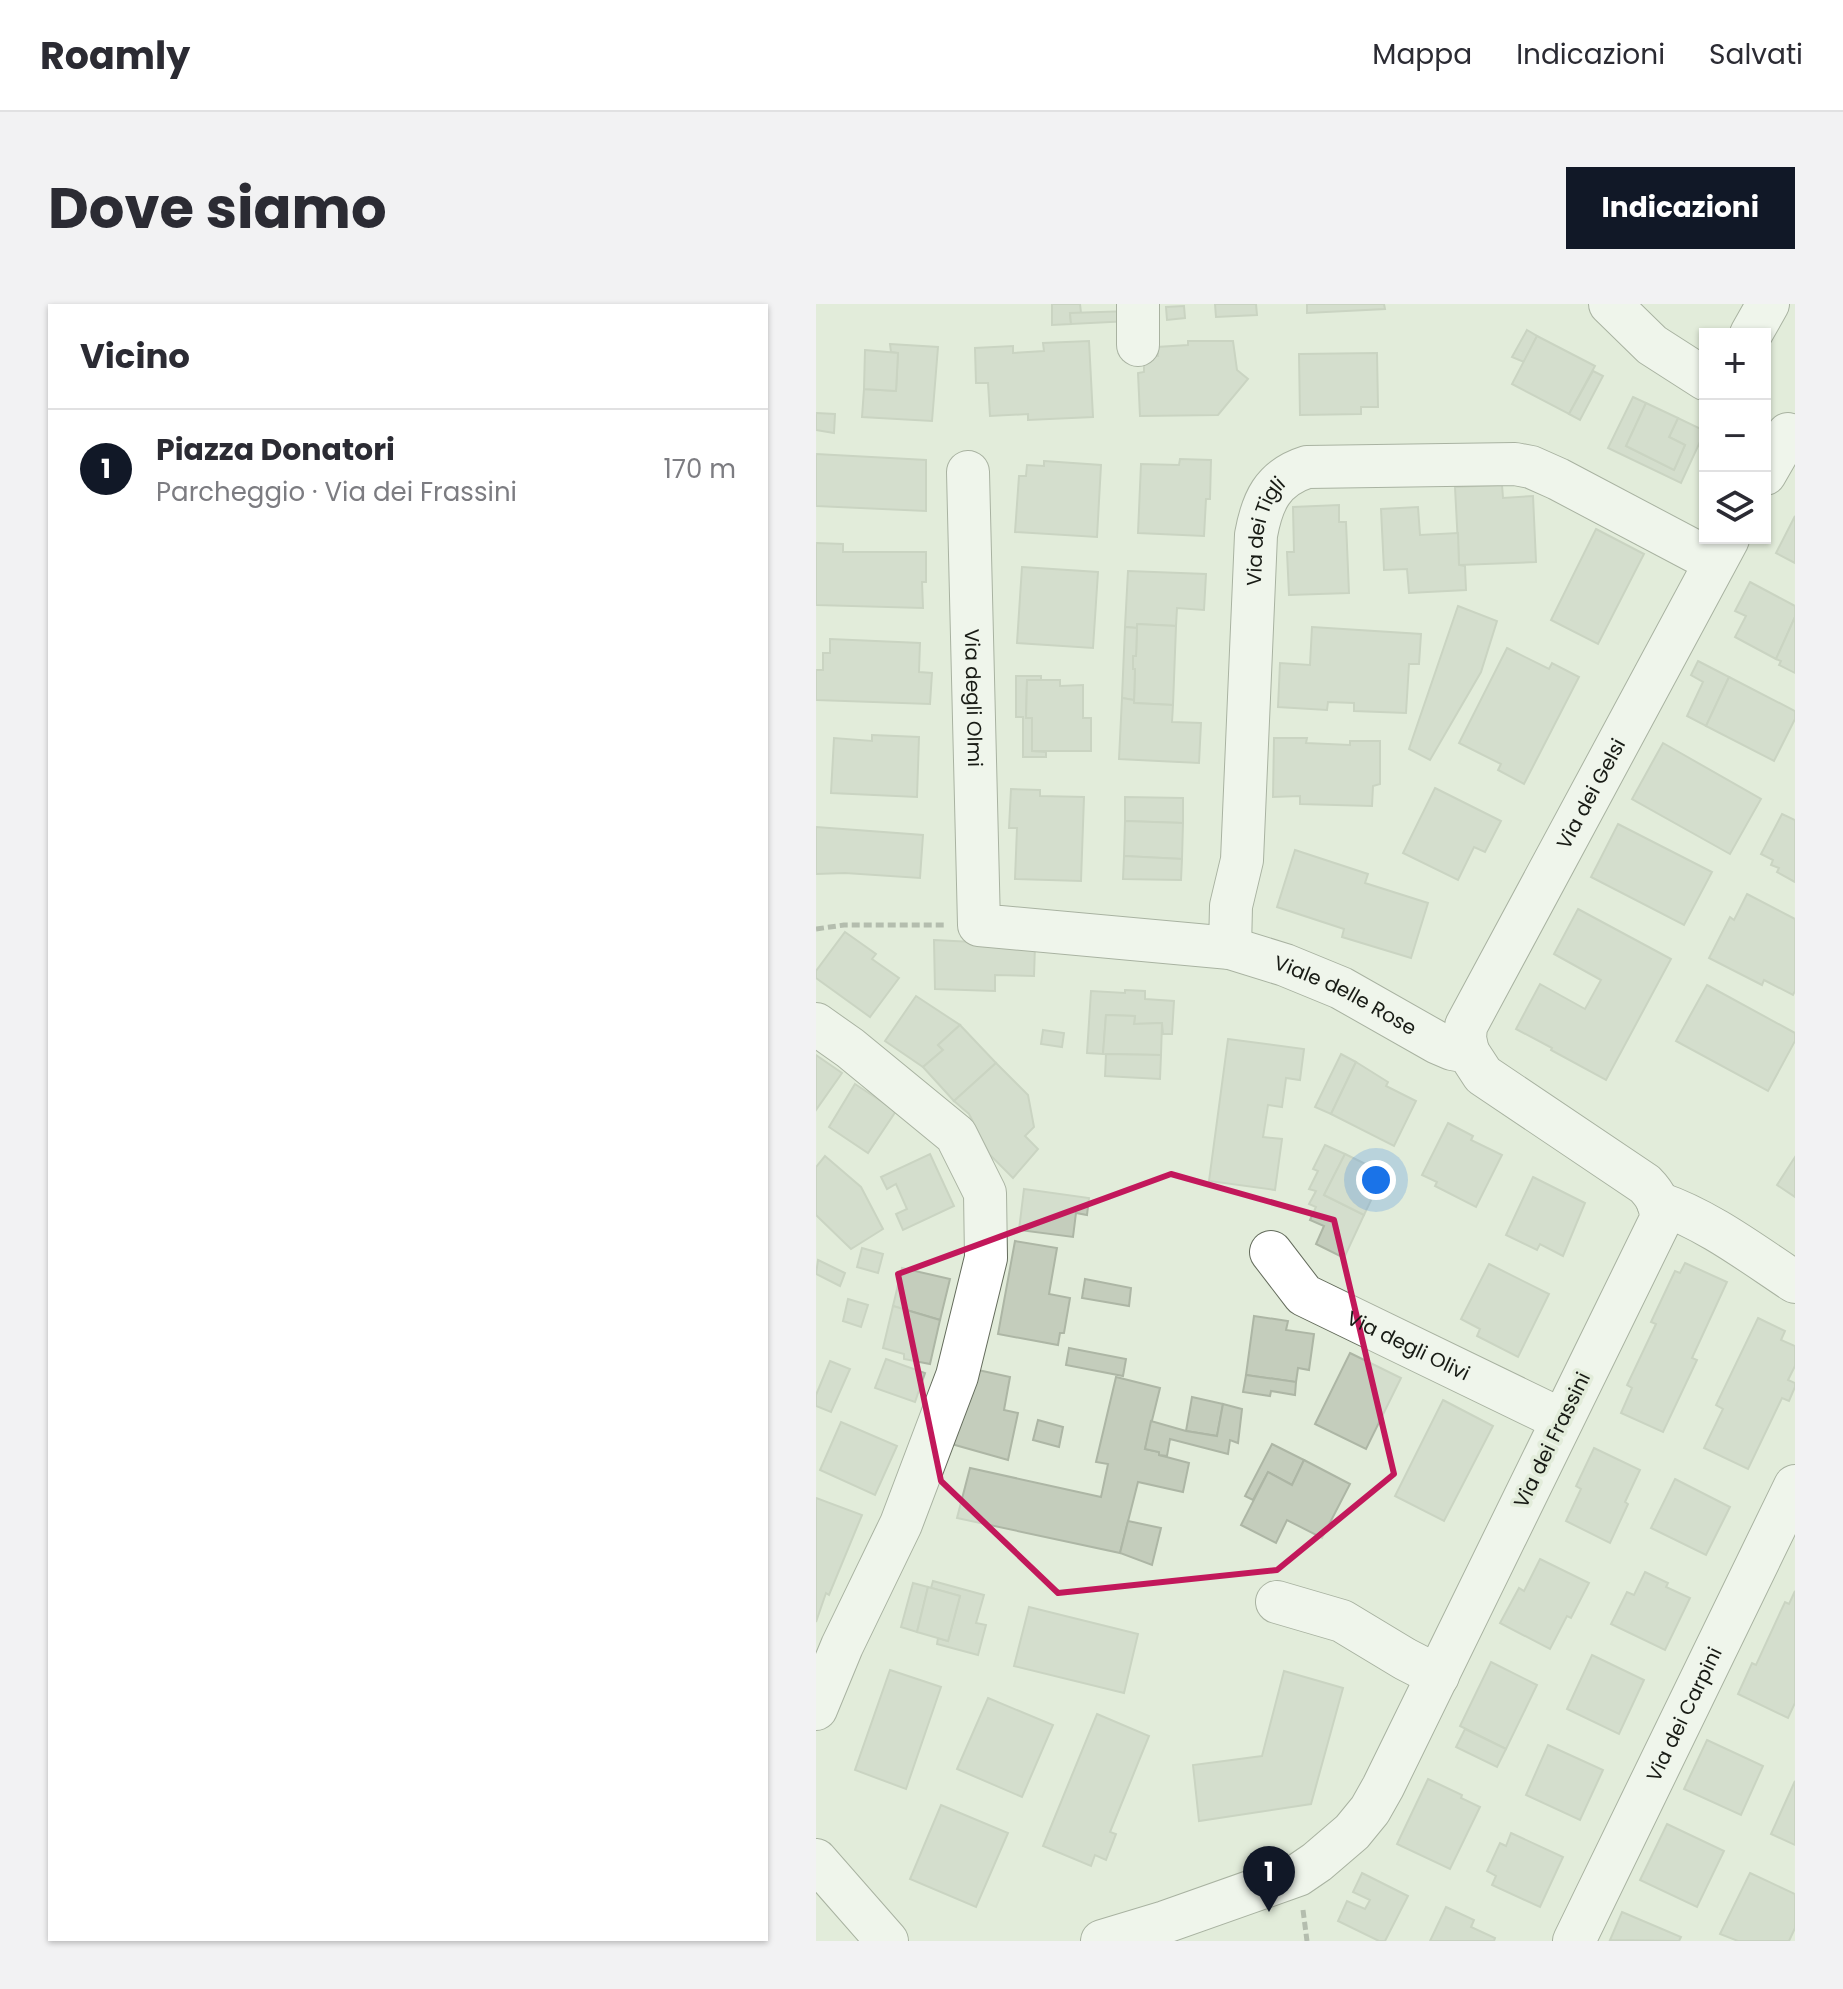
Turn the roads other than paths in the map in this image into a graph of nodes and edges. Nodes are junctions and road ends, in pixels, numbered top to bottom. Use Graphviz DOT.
graph roads {
  1 [pos="1138,304"];
  2 [pos="1610,304"];
  3 [pos="1768,304"];
  4 [pos="1754,328"];
  5 [pos="1138,345"];
  6 [pos="1696,374"];
  7 [pos="1783,430"];
  8 [pos="968,472"];
  9 [pos="1766,472"];
  10 [pos="1722,550"];
  11 [pos="979,925"];
  12 [pos="1230,948"];
  13 [pos="816,1024"];
  14 [pos="1468,1052"];
  15 [pos="1658,1203"];
  16 [pos="1271,1252"];
  17 [pos="1795,1282"];
  18 [pos="1562,1420"];
  19 [pos="1795,1486"];
  20 [pos="1277,1602"];
  21 [pos="1438,1676"];
  22 [pos="816,1709"];
  23 [pos="816,1860"];
  24 [pos="887,1941"];
  25 [pos="1102,1941"];
  26 [pos="1574,1941"];
  1 -- 5 [label="street"];
  2 -- 6 [label="street"];
  3 -- 4 [label="street"];
  7 -- 9 [label="street"];
  8 -- 11 [label="street, Via degli Olmi"];
  10 -- 12 [label="street, Via dei Tigli"];
  10 -- 14 [label="street, Via dei Gelsi"];
  11 -- 12 [label="street, Viale delle Rose"];
  12 -- 14 [label="street, Viale delle Rose"];
  13 -- 22 [label="street"];
  14 -- 15 [label="street"];
  15 -- 17 [label="street"];
  15 -- 18 [label="street, Via dei Frassini"];
  16 -- 18 [label="street, Via degli Olivi"];
  18 -- 21 [label="street, Via dei Frassini"];
  19 -- 26 [label="street, Via dei Carpini"];
  20 -- 21 [label="street"];
  21 -- 25 [label="street, Via dei Frassini"];
  23 -- 24 [label="street"];
}
